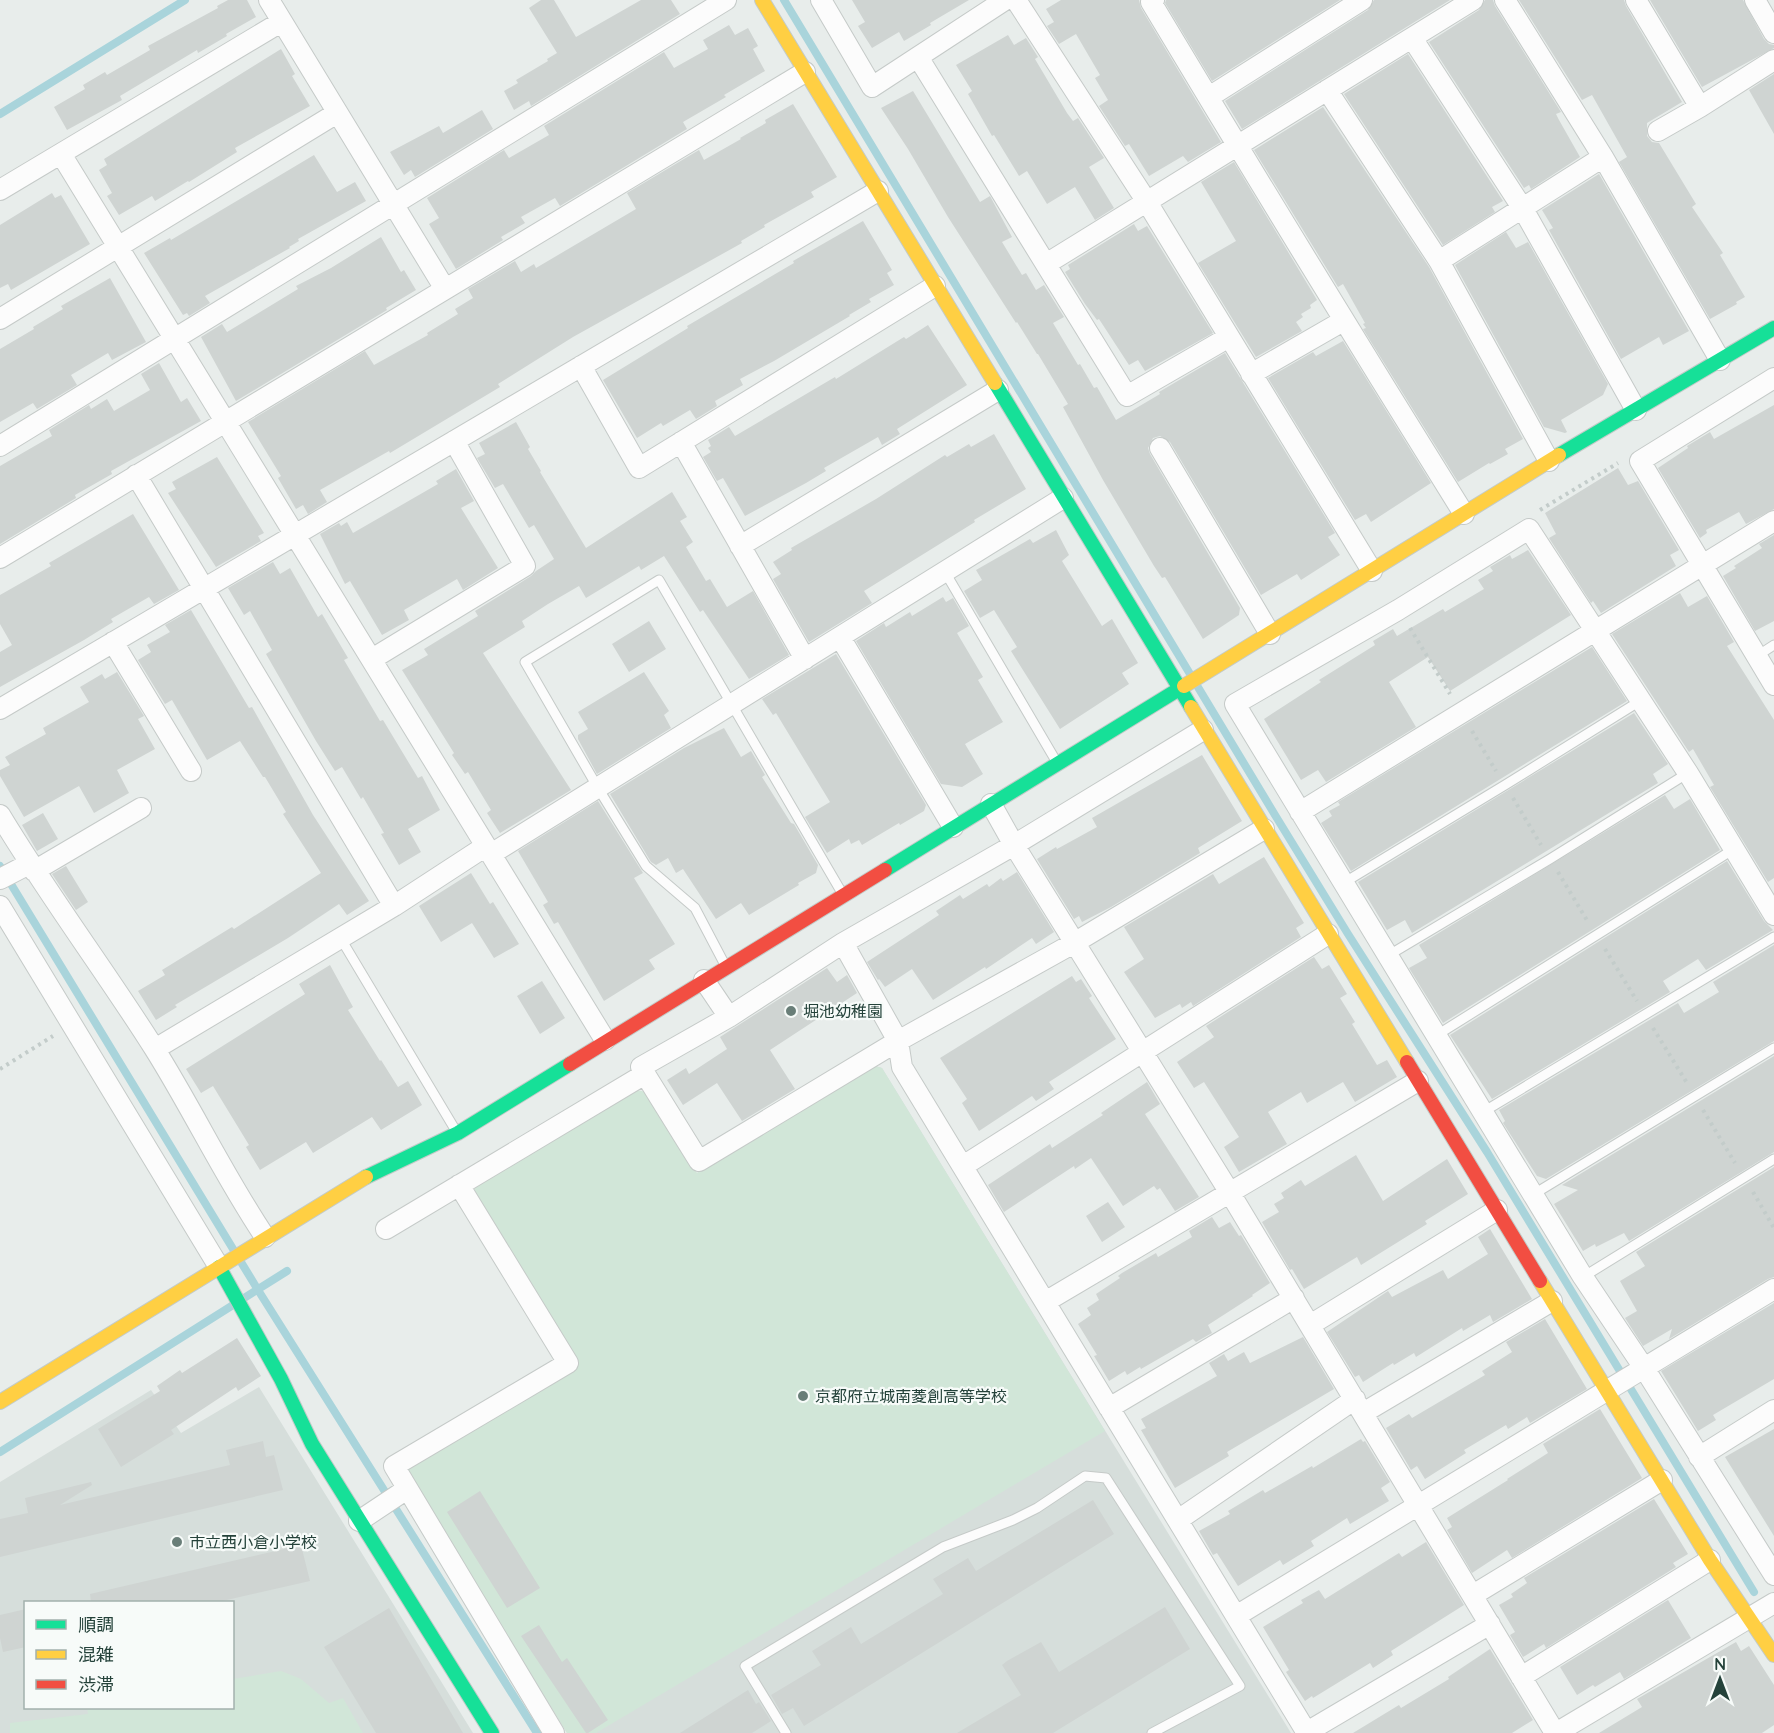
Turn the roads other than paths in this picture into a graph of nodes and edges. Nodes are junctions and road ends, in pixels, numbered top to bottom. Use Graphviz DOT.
graph roads {
  1 [pos="269,0"];
  2 [pos="726,0"];
  3 [pos="821,0"];
  4 [pos="1005,0"];
  5 [pos="1016,0"];
  6 [pos="1154,0"];
  7 [pos="1362,0"];
  8 [pos="1473,0"];
  9 [pos="1505,0"];
  10 [pos="1636,0"];
  11 [pos="1755,0"];
  12 [pos="766,1"];
  13 [pos="281,22"];
  14 [pos="1774,33"];
  15 [pos="1412,38"];
  16 [pos="918,57"];
  17 [pos="1774,60"];
  18 [pos="805,72"];
  19 [pos="1327,90"];
  20 [pos="1209,97"];
  21 [pos="1700,107"];
  22 [pos="337,113"];
  23 [pos="1658,131"];
  24 [pos="1238,146"];
  25 [pos="61,154"];
  26 [pos="1603,158"];
  27 [pos="0,190"];
  28 [pos="878,191"];
  29 [pos="1146,202"];
  30 [pos="393,205"];
  31 [pos="1523,209"];
  32 [pos="118,247"];
  33 [pos="1438,261"];
  34 [pos="1046,264"];
  35 [pos="935,286"];
  36 [pos="445,289"];
  37 [pos="0,319"];
  38 [pos="1343,321"];
  39 [pos="1774,328"];
  40 [pos="1229,337"];
  41 [pos="175,339"];
  42 [pos="1720,360"];
  43 [pos="581,366"];
  44 [pos="1251,374"];
  45 [pos="1774,378"];
  46 [pos="998,390"];
  47 [pos="1636,410"];
  48 [pos="226,421"];
  49 [pos="454,441"];
  50 [pos="681,442"];
  51 [pos="0,446"];
  52 [pos="1160,448"];
  53 [pos="1549,462"];
  54 [pos="136,476"];
  55 [pos="1063,498"];
  56 [pos="1464,514"];
  57 [pos="1774,521"];
  58 [pos="295,535"];
  59 [pos="740,546"];
  60 [pos="0,558"];
  61 [pos="1703,565"];
  62 [pos="945,572"];
  63 [pos="1372,572"];
  64 [pos="204,588"];
  65 [pos="1597,630"];
  66 [pos="1269,634"];
  67 [pos="840,637"];
  68 [pos="113,642"];
  69 [pos="1774,645"];
  70 [pos="1757,656"];
  71 [pos="805,658"];
  72 [pos="372,659"];
  73 [pos="1774,685"];
  74 [pos="1178,689"];
  75 [pos="1640,701"];
  76 [pos="732,705"];
  77 [pos="0,709"];
  78 [pos="1203,730"];
  79 [pos="1058,763"];
  80 [pos="191,771"];
  81 [pos="1688,773"];
  82 [pos="598,788"];
  83 [pos="991,804"];
  84 [pos="141,808"];
  85 [pos="1300,812"];
  86 [pos="0,815"];
  87 [pos="953,827"];
  88 [pos="1264,829"];
  89 [pos="1014,845"];
  90 [pos="1734,849"];
  91 [pos="489,850"];
  92 [pos="30,867"];
  93 [pos="0,879"];
  94 [pos="1345,882"];
  95 [pos="843,895"];
  96 [pos="0,906"];
  97 [pos="394,906"];
  98 [pos="1774,915"];
  99 [pos="1328,934"];
  100 [pos="1774,937"];
  101 [pos="341,939"];
  102 [pos="843,943"];
  103 [pos="1074,943"];
  104 [pos="1389,955"];
  105 [pos="726,966"];
  106 [pos="704,980"];
  107 [pos="729,1017"];
  108 [pos="1437,1035"];
  109 [pos="605,1040"];
  110 [pos="898,1041"];
  111 [pos="1774,1048"];
  112 [pos="154,1049"];
  113 [pos="1143,1052"];
  114 [pos="645,1074"];
  115 [pos="1418,1081"];
  116 [pos="1484,1112"];
  117 [pos="458,1133"];
  118 [pos="1774,1159"];
  119 [pos="963,1166"];
  120 [pos="459,1185"];
  121 [pos="1230,1193"];
  122 [pos="1534,1194"];
  123 [pos="1497,1210"];
  124 [pos="386,1229"];
  125 [pos="258,1242"];
  126 [pos="221,1266"];
  127 [pos="1583,1277"];
  128 [pos="1774,1289"];
  129 [pos="1294,1298"];
  130 [pos="1552,1301"];
  131 [pos="1045,1302"];
  132 [pos="1310,1325"];
  133 [pos="1644,1368"];
  134 [pos="1607,1391"];
  135 [pos="0,1402"];
  136 [pos="1359,1406"];
  137 [pos="1109,1408"];
  138 [pos="1774,1410"];
  139 [pos="1699,1457"];
  140 [pos="1662,1480"];
  141 [pos="401,1493"];
  142 [pos="1419,1505"];
  143 [pos="365,1517"];
  144 [pos="1178,1520"];
  145 [pos="1710,1560"];
  146 [pos="1774,1575"];
  147 [pos="1473,1595"];
  148 [pos="1774,1603"];
  149 [pos="1236,1616"];
  150 [pos="1749,1618"];
  151 [pos="1490,1624"];
  152 [pos="1774,1655"];
  153 [pos="1521,1677"];
  154 [pos="551,1732"];
  155 [pos="492,1733"];
  156 [pos="786,1733"];
  157 [pos="1152,1733"];
  158 [pos="1307,1733"];
  159 [pos="1555,1733"];
  1 -- 13 [label="street"];
  2 -- 30 [label="street"];
  3 -- 16 [label="street"];
  4 -- 16 [label="street"];
  5 -- 29 [label="street"];
  6 -- 20 [label="street"];
  7 -- 20 [label="street"];
  8 -- 15 [label="street"];
  9 -- 26 [label="street"];
  10 -- 21 [label="street"];
  11 -- 14 [label="street"];
  12 -- 18 [label="street"];
  13 -- 22 [label="street"];
  13 -- 25 [label="street"];
  15 -- 19 [label="street"];
  15 -- 31 [label="street"];
  16 -- 34 [label="street"];
  17 -- 21 [label="street"];
  18 -- 28 [label="street"];
  18 -- 36 [label="street"];
  19 -- 24 [label="street"];
  19 -- 33 [label="street"];
  20 -- 24 [label="street"];
  21 -- 23 [label="street"];
  22 -- 30 [label="street"];
  22 -- 32 [label="street"];
  24 -- 29 [label="street"];
  24 -- 38 [label="street"];
  25 -- 27 [label="street"];
  25 -- 32 [label="street"];
  26 -- 31 [label="street"];
  26 -- 42 [label="street"];
  28 -- 35 [label="street"];
  28 -- 43 [label="street"];
  29 -- 34 [label="street"];
  29 -- 40 [label="street"];
  30 -- 36 [label="street"];
  30 -- 41 [label="street"];
  31 -- 33 [label="street"];
  31 -- 47 [label="street"];
  32 -- 37 [label="street"];
  32 -- 41 [label="street"];
  33 -- 53 [label="street"];
  34 -- 40 [label="street"];
  35 -- 46 [label="street"];
  35 -- 50 [label="street"];
  36 -- 48 [label="street"];
  38 -- 44 [label="street"];
  38 -- 56 [label="street"];
  39 -- 42 [label="street"];
  40 -- 44 [label="street"];
  41 -- 48 [label="street"];
  41 -- 51 [label="street"];
  42 -- 47 [label="street"];
  43 -- 49 [label="street"];
  43 -- 50 [label="street"];
  44 -- 63 [label="street"];
  45 -- 61 [label="street"];
  46 -- 55 [label="street"];
  46 -- 59 [label="street"];
  47 -- 53 [label="street"];
  48 -- 54 [label="street"];
  48 -- 58 [label="street"];
  49 -- 58 [label="street"];
  49 -- 72 [label="street"];
  50 -- 59 [label="street"];
  52 -- 66 [label="street"];
  53 -- 56 [label="street"];
  54 -- 60 [label="street"];
  54 -- 64 [label="street"];
  55 -- 62 [label="street"];
  55 -- 74 [label="street"];
  56 -- 63 [label="street"];
  57 -- 61 [label="street"];
  58 -- 64 [label="street"];
  58 -- 72 [label="street"];
  59 -- 71 [label="street"];
  61 -- 65 [label="street"];
  61 -- 70 [label="street"];
  62 -- 67 [label="street"];
  62 -- 79 [label="lane"];
  63 -- 66 [label="street"];
  64 -- 68 [label="street"];
  64 -- 97 [label="street"];
  65 -- 75 [label="street"];
  65 -- 85 [label="street"];
  65 -- 85 [label="street"];
  66 -- 74 [label="street"];
  67 -- 71 [label="street"];
  67 -- 87 [label="street"];
  68 -- 77 [label="street"];
  68 -- 80 [label="street"];
  69 -- 70 [label="lane"];
  70 -- 73 [label="street"];
  71 -- 76 [label="street"];
  72 -- 91 [label="street"];
  74 -- 78 [label="street"];
  74 -- 79 [label="street"];
  75 -- 81 [label="street"];
  75 -- 94 [label="lane"];
  76 -- 82 [label="street"];
  76 -- 82 [label="lane"];
  76 -- 95 [label="lane"];
  78 -- 88 [label="street"];
  78 -- 89 [label="street"];
  79 -- 83 [label="street"];
  81 -- 90 [label="street"];
  81 -- 104 [label="lane"];
  82 -- 91 [label="street"];
  82 -- 105 [label="lane"];
  83 -- 87 [label="street"];
  83 -- 89 [label="street"];
  84 -- 92 [label="street"];
  85 -- 94 [label="street"];
  86 -- 92 [label="street"];
  87 -- 95 [label="street"];
  88 -- 99 [label="street"];
  88 -- 103 [label="street"];
  89 -- 102 [label="street"];
  89 -- 103 [label="street"];
  90 -- 98 [label="street"];
  90 -- 108 [label="lane"];
  91 -- 97 [label="street"];
  91 -- 109 [label="street"];
  92 -- 93 [label="street"];
  92 -- 112 [label="street"];
  94 -- 104 [label="street"];
  95 -- 105 [label="street"];
  96 -- 126 [label="street"];
  97 -- 101 [label="street"];
  99 -- 113 [label="street"];
  99 -- 115 [label="street"];
  100 -- 116 [label="lane"];
  101 -- 112 [label="street"];
  101 -- 117 [label="lane"];
  102 -- 107 [label="street"];
  102 -- 110 [label="street"];
  103 -- 110 [label="street"];
  103 -- 113 [label="street"];
  104 -- 108 [label="street"];
  105 -- 106 [label="street"];
  106 -- 107 [label="street"];
  106 -- 109 [label="street"];
  107 -- 114 [label="street"];
  108 -- 116 [label="street"];
  109 -- 117 [label="street"];
  110 -- 114 [label="street"];
  110 -- 119 [label="street"];
  111 -- 122 [label="lane"];
  112 -- 125 [label="street"];
  113 -- 119 [label="street"];
  113 -- 121 [label="street"];
  114 -- 120 [label="street"];
  115 -- 121 [label="street"];
  115 -- 123 [label="street"];
  116 -- 122 [label="street"];
  117 -- 125 [label="street"];
  118 -- 127 [label="lane"];
  119 -- 131 [label="street"];
  120 -- 124 [label="street"];
  120 -- 141 [label="street"];
  121 -- 129 [label="street"];
  121 -- 131 [label="street"];
  122 -- 127 [label="street"];
  123 -- 130 [label="street"];
  123 -- 132 [label="street"];
  125 -- 126 [label="street"];
  126 -- 135 [label="street"];
  126 -- 143 [label="street"];
  127 -- 133 [label="street"];
  128 -- 133 [label="street"];
  129 -- 132 [label="street"];
  129 -- 137 [label="street"];
  130 -- 134 [label="street"];
  130 -- 136 [label="street"];
  131 -- 137 [label="street"];
  132 -- 136 [label="street"];
  133 -- 134 [label="street"];
  133 -- 139 [label="street"];
  134 -- 140 [label="street"];
  134 -- 142 [label="street"];
  136 -- 142 [label="street"];
  136 -- 144 [label="street"];
  137 -- 144 [label="street"];
  138 -- 139 [label="street"];
  139 -- 146 [label="street"];
  140 -- 145 [label="street"];
  140 -- 147 [label="street"];
  141 -- 143 [label="street"];
  141 -- 154 [label="street"];
  142 -- 147 [label="street"];
  142 -- 149 [label="street"];
  143 -- 155 [label="street"];
  144 -- 149 [label="street"];
  145 -- 150 [label="street"];
  145 -- 153 [label="street"];
  147 -- 151 [label="street"];
  148 -- 150 [label="street"];
  149 -- 158 [label="street"];
  150 -- 152 [label="street"];
  150 -- 159 [label="street"];
  151 -- 153 [label="street"];
  151 -- 158 [label="street"];
  153 -- 159 [label="street"];
  156 -- 157 [label="lane"];
}
